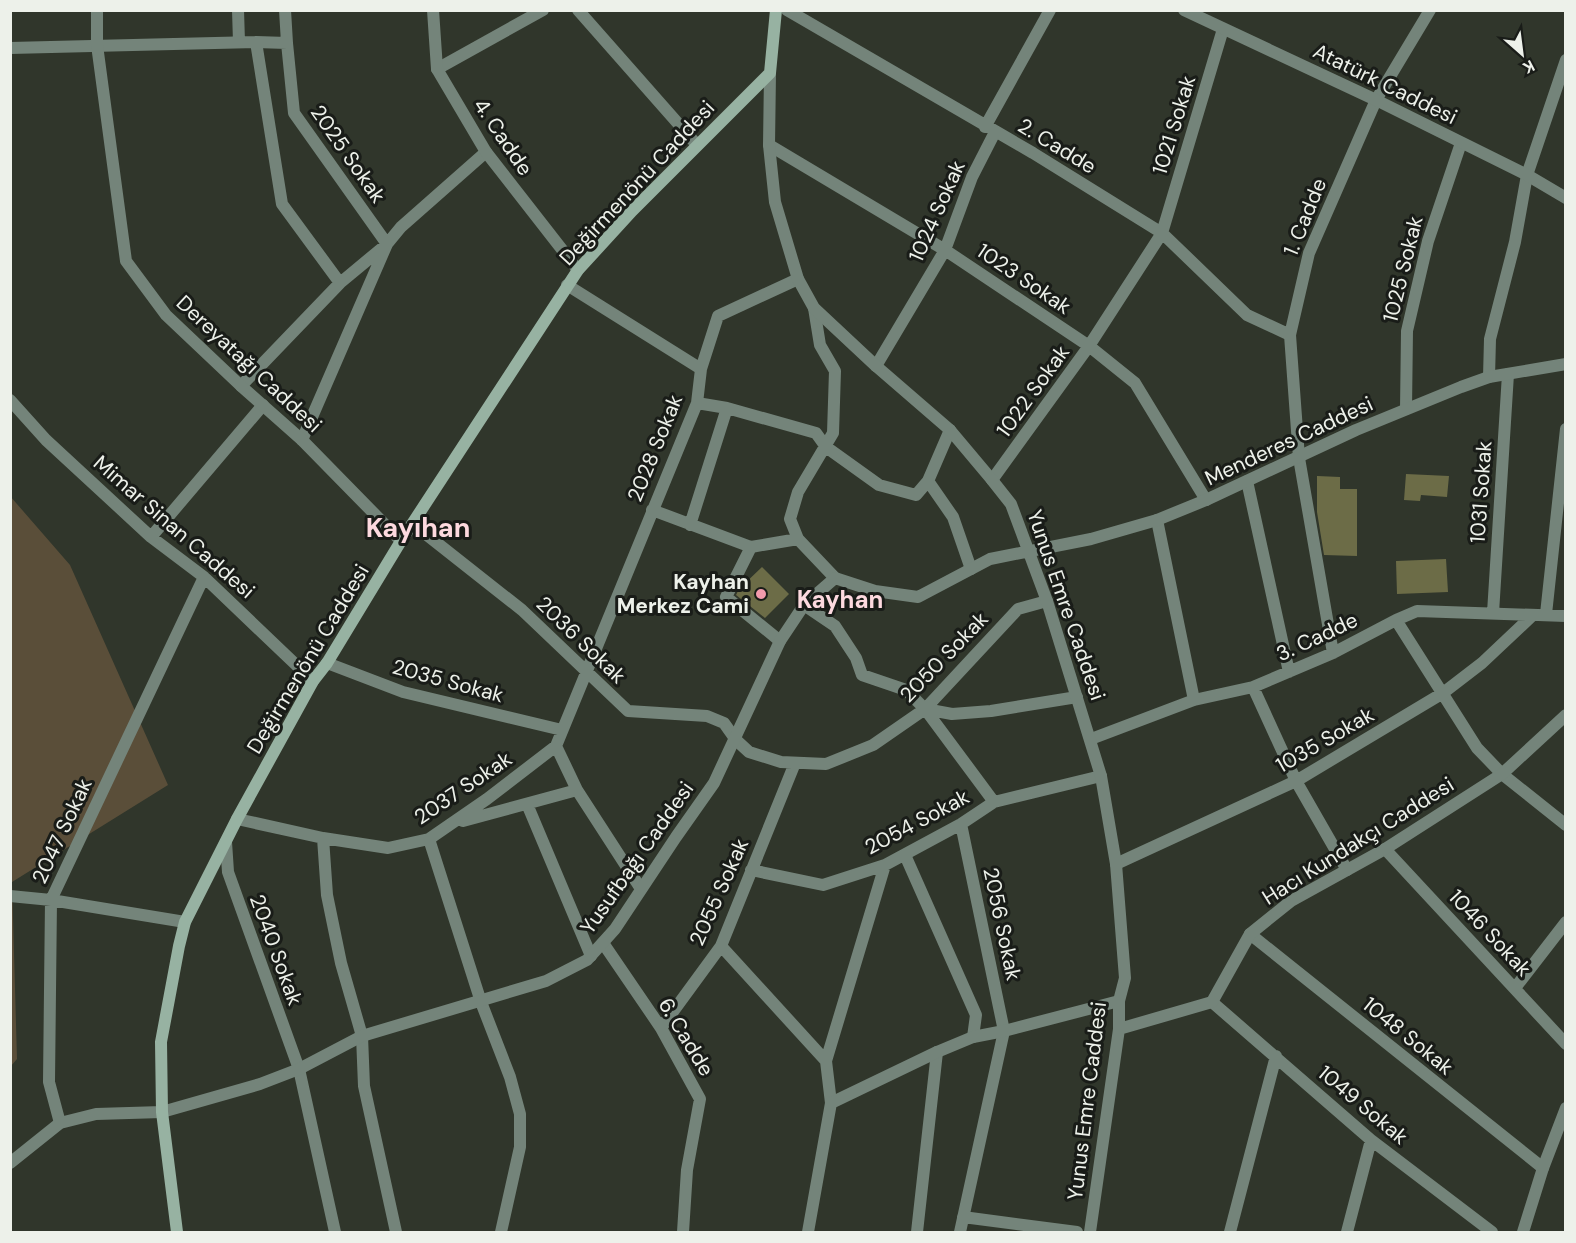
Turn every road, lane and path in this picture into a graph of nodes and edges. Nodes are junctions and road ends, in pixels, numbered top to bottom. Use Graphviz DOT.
graph roads {
  1 [pos="97,10"];
  2 [pos="238,10"];
  3 [pos="285,10"];
  4 [pos="433,10"];
  5 [pos="543,10"];
  6 [pos="776,10"];
  7 [pos="788,10"];
  8 [pos="1050,10"];
  9 [pos="1184,10"];
  10 [pos="1430,10"];
  11 [pos="581,12"];
  12 [pos="1223,29"];
  13 [pos="239,42"];
  14 [pos="256,42"];
  15 [pos="287,44"];
  16 [pos="97,45"];
  17 [pos="10,48"];
  18 [pos="1566,60"];
  19 [pos="437,69"];
  20 [pos="770,73"];
  21 [pos="1376,100"];
  22 [pos="990,129"];
  23 [pos="1461,142"];
  24 [pos="697,145"];
  25 [pos="769,145"];
  26 [pos="486,152"];
  27 [pos="1527,175"];
  28 [pos="1566,198"];
  29 [pos="1162,233"];
  30 [pos="387,244"];
  31 [pos="945,250"];
  32 [pos="578,270"];
  33 [pos="798,279"];
  34 [pos="340,284"];
  35 [pos="567,285"];
  36 [pos="814,308"];
  37 [pos="1290,335"];
  38 [pos="1089,346"];
  39 [pos="1566,363"];
  40 [pos="876,366"];
  41 [pos="701,369"];
  42 [pos="1508,374"];
  43 [pos="1489,377"];
  44 [pos="241,386"];
  45 [pos="10,400"];
  46 [pos="697,403"];
  47 [pos="263,405"];
  48 [pos="727,408"];
  49 [pos="1406,409"];
  50 [pos="1566,429"];
  51 [pos="950,430"];
  52 [pos="302,440"];
  53 [pos="826,447"];
  54 [pos="1299,458"];
  55 [pos="992,480"];
  56 [pos="928,481"];
  57 [pos="1247,481"];
  58 [pos="1206,500"];
  59 [pos="652,510"];
  60 [pos="1157,520"];
  61 [pos="413,524"];
  62 [pos="690,525"];
  63 [pos="152,537"];
  64 [pos="798,539"];
  65 [pos="401,541"];
  66 [pos="751,547"];
  67 [pos="1029,552"];
  68 [pos="971,568"];
  69 [pos="204,577"];
  70 [pos="835,578"];
  71 [pos="1047,601"];
  72 [pos="804,605"];
  73 [pos="1492,613"];
  74 [pos="1546,614"];
  75 [pos="1533,615"];
  76 [pos="1566,616"];
  77 [pos="1396,620"];
  78 [pos="780,641"];
  79 [pos="1333,652"];
  80 [pos="327,663"];
  81 [pos="1289,672"];
  82 [pos="587,674"];
  83 [pos="314,681"];
  84 [pos="1253,687"];
  85 [pos="1443,693"];
  86 [pos="1077,697"];
  87 [pos="1194,700"];
  88 [pos="925,709"];
  89 [pos="1566,715"];
  90 [pos="562,730"];
  91 [pos="1091,739"];
  92 [pos="736,740"];
  93 [pos="556,746"];
  94 [pos="795,763"];
  95 [pos="1502,774"];
  96 [pos="1101,776"];
  97 [pos="1296,781"];
  98 [pos="577,790"];
  99 [pos="994,802"];
  100 [pos="527,804"];
  101 [pos="237,819"];
  102 [pos="453,823"];
  103 [pos="961,824"];
  104 [pos="1566,825"];
  105 [pos="323,838"];
  106 [pos="429,839"];
  107 [pos="226,842"];
  108 [pos="1385,849"];
  109 [pos="905,855"];
  110 [pos="1116,864"];
  111 [pos="885,865"];
  112 [pos="751,870"];
  113 [pos="1347,870"];
  114 [pos="641,889"];
  115 [pos="10,896"];
  116 [pos="51,900"];
  117 [pos="185,922"];
  118 [pos="1566,922"];
  119 [pos="1250,934"];
  120 [pos="603,943"];
  121 [pos="721,946"];
  122 [pos="591,956"];
  123 [pos="1515,988"];
  124 [pos="1119,1001"];
  125 [pos="481,1002"];
  126 [pos="1212,1002"];
  127 [pos="661,1028"];
  128 [pos="1119,1029"];
  129 [pos="1004,1031"];
  130 [pos="362,1036"];
  131 [pos="973,1037"];
  132 [pos="1566,1044"];
  133 [pos="937,1052"];
  134 [pos="1276,1056"];
  135 [pos="826,1060"];
  136 [pos="299,1069"];
  137 [pos="831,1103"];
  138 [pos="1566,1108"];
  139 [pos="162,1112"];
  140 [pos="60,1123"];
  141 [pos="1371,1140"];
  142 [pos="10,1162"];
  143 [pos="1543,1168"];
  144 [pos="963,1217"];
  145 [pos="177,1233"];
  146 [pos="335,1233"];
  147 [pos="396,1233"];
  148 [pos="501,1233"];
  149 [pos="683,1233"];
  150 [pos="808,1233"];
  151 [pos="917,1233"];
  152 [pos="960,1233"];
  153 [pos="1077,1233"];
  154 [pos="1090,1233"];
  155 [pos="1230,1233"];
  156 [pos="1347,1233"];
  157 [pos="1492,1233"];
  158 [pos="1523,1233"];
  1 -- 16 [label="street, Dereyatağı Caddesi"];
  2 -- 13 [label="street"];
  3 -- 15 [label="street, 2025 Sokak"];
  4 -- 19 [label="street, 4. Cadde"];
  5 -- 19 [label="street"];
  6 -- 20 [label="main road"];
  7 -- 22 [label="street, 2. Cadde"];
  8 -- 22 [label="street, 1024 Sokak"];
  9 -- 12 [label="street, Atatürk Caddesi"];
  10 -- 21 [label="street, 1. Cadde"];
  11 -- 24 [label="street"];
  12 -- 21 [label="street, Atatürk Caddesi"];
  12 -- 29 [label="street, 1021 Sokak"];
  13 -- 14 [label="street"];
  13 -- 16 [label="street"];
  14 -- 15 [label="street"];
  14 -- 34 [label="street"];
  15 -- 30 [label="street, 2025 Sokak"];
  16 -- 17 [label="street"];
  16 -- 44 [label="street, Dereyatağı Caddesi"];
  18 -- 27 [label="street"];
  19 -- 26 [label="street, 4. Cadde"];
  20 -- 24 [label="main road, Değirmenönü Caddesi"];
  20 -- 25 [label="street, Yunus Emre Caddesi"];
  21 -- 23 [label="street, Atatürk Caddesi"];
  21 -- 37 [label="street, 1. Cadde"];
  22 -- 29 [label="street, 2. Cadde"];
  22 -- 31 [label="street, 1024 Sokak"];
  23 -- 27 [label="street, Atatürk Caddesi"];
  23 -- 49 [label="street, 1025 Sokak"];
  24 -- 32 [label="main road, Değirmenönü Caddesi"];
  25 -- 31 [label="street, 1023 Sokak"];
  25 -- 33 [label="street, Yunus Emre Caddesi"];
  26 -- 30 [label="street"];
  26 -- 32 [label="street, 4. Cadde"];
  27 -- 28 [label="street, Atatürk Caddesi"];
  27 -- 43 [label="street"];
  29 -- 37 [label="street, 2. Cadde"];
  29 -- 38 [label="street, 1022 Sokak"];
  30 -- 34 [label="street"];
  30 -- 52 [label="street"];
  31 -- 38 [label="street, 1023 Sokak"];
  31 -- 40 [label="street, 1024 Sokak"];
  32 -- 35 [label="main road, Değirmenönü Caddesi"];
  33 -- 36 [label="street, Yunus Emre Caddesi"];
  33 -- 41 [label="street, 2028 Sokak"];
  34 -- 44 [label="street"];
  35 -- 41 [label="street"];
  35 -- 61 [label="main road, Değirmenönü Caddesi"];
  36 -- 40 [label="street, Yunus Emre Caddesi"];
  36 -- 53 [label="street"];
  37 -- 54 [label="street, 1. Cadde"];
  38 -- 55 [label="street, 1022 Sokak"];
  38 -- 58 [label="street, 1023 Sokak"];
  39 -- 42 [label="street, Menderes Caddesi"];
  40 -- 51 [label="street, Yunus Emre Caddesi"];
  41 -- 46 [label="street, 2028 Sokak"];
  42 -- 43 [label="street, Menderes Caddesi"];
  42 -- 73 [label="street, 1031 Sokak"];
  43 -- 49 [label="street, Menderes Caddesi"];
  44 -- 47 [label="street, Dereyatağı Caddesi"];
  45 -- 63 [label="street, Mimar Sinan Caddesi"];
  46 -- 48 [label="street"];
  46 -- 59 [label="street, 2028 Sokak"];
  47 -- 52 [label="street, Dereyatağı Caddesi"];
  47 -- 63 [label="street"];
  48 -- 53 [label="street"];
  48 -- 62 [label="street"];
  49 -- 54 [label="street, Menderes Caddesi"];
  50 -- 74 [label="street"];
  51 -- 55 [label="street, Yunus Emre Caddesi"];
  51 -- 56 [label="street"];
  52 -- 65 [label="street, Dereyatağı Caddesi"];
  53 -- 56 [label="street"];
  53 -- 64 [label="street"];
  54 -- 57 [label="street, Menderes Caddesi"];
  54 -- 79 [label="street, 1. Cadde"];
  55 -- 67 [label="street, Yunus Emre Caddesi"];
  56 -- 68 [label="street"];
  57 -- 58 [label="street, Menderes Caddesi"];
  57 -- 81 [label="street"];
  58 -- 60 [label="street, Menderes Caddesi"];
  59 -- 62 [label="street"];
  59 -- 82 [label="street, 2028 Sokak"];
  60 -- 67 [label="street, Menderes Caddesi"];
  60 -- 87 [label="street"];
  61 -- 65 [label="main road, Değirmenönü Caddesi"];
  61 -- 82 [label="street, 2036 Sokak"];
  62 -- 66 [label="street"];
  63 -- 69 [label="street, Mimar Sinan Caddesi"];
  64 -- 66 [label="street"];
  64 -- 70 [label="street"];
  65 -- 80 [label="main road, Değirmenönü Caddesi"];
  66 -- 78 [label="street"];
  67 -- 68 [label="street"];
  67 -- 71 [label="street, Yunus Emre Caddesi"];
  68 -- 70 [label="street"];
  69 -- 83 [label="street, Mimar Sinan Caddesi"];
  69 -- 116 [label="street, 2047 Sokak"];
  70 -- 72 [label="street, Yusufbağı Caddesi"];
  71 -- 86 [label="street, Yunus Emre Caddesi"];
  71 -- 88 [label="street, 2050 Sokak"];
  72 -- 78 [label="street, Yusufbağı Caddesi"];
  72 -- 88 [label="street"];
  73 -- 75 [label="street, 3. Cadde"];
  73 -- 77 [label="street, 3. Cadde"];
  74 -- 75 [label="street, 3. Cadde"];
  74 -- 76 [label="street, 3. Cadde"];
  75 -- 85 [label="street, 1035 Sokak"];
  77 -- 79 [label="street, 3. Cadde"];
  77 -- 85 [label="street"];
  78 -- 92 [label="street, Yusufbağı Caddesi"];
  79 -- 81 [label="street, 3. Cadde"];
  80 -- 83 [label="main road, Değirmenönü Caddesi"];
  80 -- 90 [label="street, 2035 Sokak"];
  81 -- 84 [label="street, 3. Cadde"];
  82 -- 90 [label="street"];
  82 -- 92 [label="street, 2036 Sokak"];
  83 -- 101 [label="main road, Değirmenönü Caddesi"];
  84 -- 87 [label="street, 3. Cadde"];
  84 -- 97 [label="street"];
  85 -- 95 [label="street"];
  85 -- 97 [label="street, 1035 Sokak"];
  86 -- 88 [label="street"];
  86 -- 91 [label="street, Yunus Emre Caddesi"];
  87 -- 91 [label="street, 3. Cadde"];
  88 -- 94 [label="street, 2050 Sokak"];
  88 -- 99 [label="street"];
  89 -- 95 [label="street, Hacı Kundakçı Caddesi"];
  90 -- 93 [label="street"];
  91 -- 96 [label="street, Yunus Emre Caddesi"];
  92 -- 94 [label="street, 2050 Sokak"];
  92 -- 114 [label="street, Yusufbağı Caddesi"];
  93 -- 98 [label="street"];
  93 -- 102 [label="street, 2037 Sokak"];
  94 -- 112 [label="street, 2055 Sokak"];
  95 -- 104 [label="street"];
  95 -- 108 [label="street, Hacı Kundakçı Caddesi"];
  96 -- 99 [label="street, 2054 Sokak"];
  96 -- 110 [label="street, Yunus Emre Caddesi"];
  97 -- 110 [label="street, 1035 Sokak"];
  97 -- 113 [label="street"];
  98 -- 100 [label="street"];
  98 -- 114 [label="street"];
  99 -- 103 [label="street, 2054 Sokak"];
  100 -- 102 [label="street"];
  100 -- 122 [label="street"];
  101 -- 105 [label="street, 2037 Sokak"];
  101 -- 107 [label="main road, Değirmenönü Caddesi"];
  102 -- 106 [label="street, 2037 Sokak"];
  103 -- 109 [label="street, 2054 Sokak"];
  103 -- 129 [label="street, 2056 Sokak"];
  105 -- 106 [label="street, 2037 Sokak"];
  105 -- 130 [label="street"];
  106 -- 125 [label="street"];
  107 -- 117 [label="main road, Değirmenönü Caddesi"];
  107 -- 136 [label="street, 2040 Sokak"];
  108 -- 113 [label="street, Hacı Kundakçı Caddesi"];
  108 -- 123 [label="street, 1046 Sokak"];
  109 -- 111 [label="street, 2054 Sokak"];
  109 -- 131 [label="street"];
  110 -- 124 [label="street, Yunus Emre Caddesi"];
  111 -- 112 [label="street, 2054 Sokak"];
  111 -- 135 [label="street"];
  112 -- 121 [label="street, 2055 Sokak"];
  113 -- 119 [label="street, Hacı Kundakçı Caddesi"];
  114 -- 120 [label="street, Yusufbağı Caddesi"];
  115 -- 116 [label="street"];
  116 -- 117 [label="street"];
  116 -- 140 [label="street, 2047 Sokak"];
  117 -- 139 [label="main road, Değirmenönü Caddesi"];
  118 -- 123 [label="street"];
  119 -- 126 [label="street, Hacı Kundakçı Caddesi"];
  119 -- 143 [label="street, 1048 Sokak"];
  120 -- 122 [label="street, Yusufbağı Caddesi"];
  120 -- 127 [label="street, 6. Cadde"];
  121 -- 127 [label="street, 2055 Sokak"];
  121 -- 135 [label="street"];
  122 -- 125 [label="street, Yusufbağı Caddesi"];
  123 -- 132 [label="street, 1046 Sokak"];
  124 -- 128 [label="street, Yunus Emre Caddesi"];
  124 -- 129 [label="street"];
  125 -- 130 [label="street, Yusufbağı Caddesi"];
  125 -- 148 [label="street"];
  126 -- 128 [label="street"];
  126 -- 134 [label="street, 1049 Sokak"];
  127 -- 149 [label="street, 6. Cadde"];
  128 -- 154 [label="street, Yunus Emre Caddesi"];
  129 -- 131 [label="street"];
  129 -- 144 [label="street"];
  130 -- 136 [label="street, Yusufbağı Caddesi"];
  130 -- 147 [label="street"];
  131 -- 133 [label="street"];
  133 -- 137 [label="street"];
  133 -- 151 [label="street"];
  134 -- 141 [label="street, 1049 Sokak"];
  134 -- 155 [label="street"];
  135 -- 137 [label="street"];
  136 -- 139 [label="street, Yusufbağı Caddesi"];
  136 -- 146 [label="street, 2040 Sokak"];
  137 -- 150 [label="street"];
  138 -- 143 [label="street"];
  139 -- 140 [label="street, Yusufbağı Caddesi"];
  139 -- 145 [label="main road, Değirmenönü Caddesi"];
  140 -- 142 [label="street, Yusufbağı Caddesi"];
  141 -- 156 [label="street"];
  141 -- 157 [label="street, 1049 Sokak"];
  143 -- 158 [label="street"];
  144 -- 152 [label="street"];
  144 -- 153 [label="street"];
}
